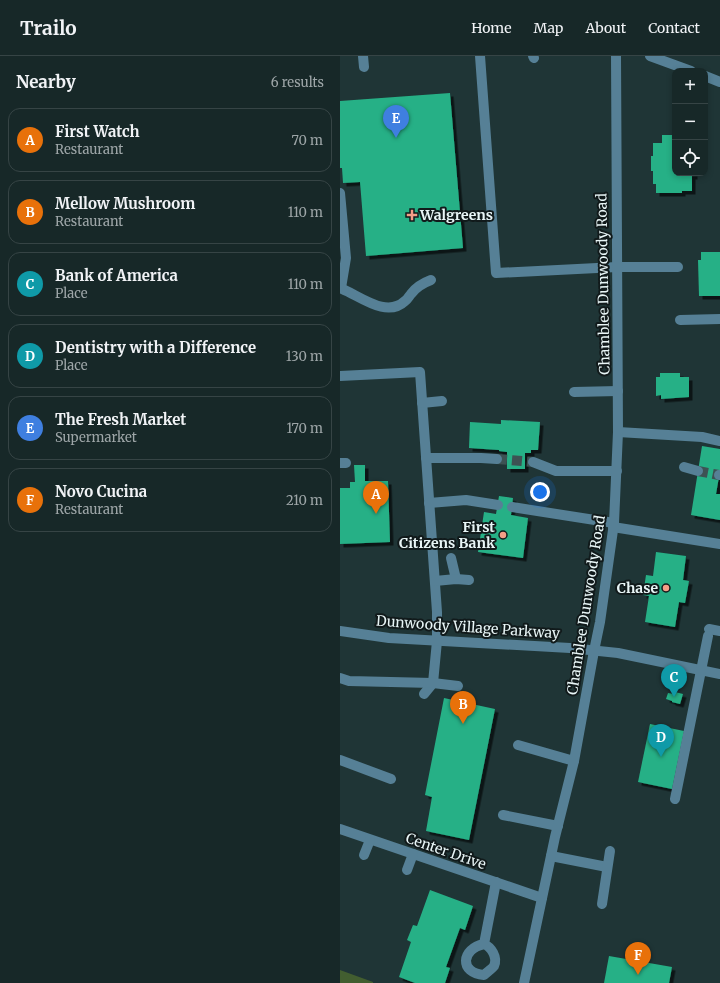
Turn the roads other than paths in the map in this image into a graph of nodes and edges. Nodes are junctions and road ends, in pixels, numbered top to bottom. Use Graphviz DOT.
graph roads {
  1 [pos="363,56"];
  2 [pos="480,56"];
  3 [pos="616,56"];
  4 [pos="650,56"];
  5 [pos="364,67"];
  6 [pos="683,68"];
  7 [pos="708,77"];
  8 [pos="720,82"];
  9 [pos="340,193"];
  10 [pos="617,267"];
  11 [pos="678,267"];
  12 [pos="431,280"];
  13 [pos="340,288"];
  14 [pos="720,319"];
  15 [pos="680,320"];
  16 [pos="340,376"];
  17 [pos="618,391"];
  18 [pos="574,392"];
  19 [pos="442,401"];
  20 [pos="422,403"];
  21 [pos="618,432"];
  22 [pos="720,441"];
  23 [pos="426,458"];
  24 [pos="497,459"];
  25 [pos="533,462"];
  26 [pos="684,467"];
  27 [pos="698,471"];
  28 [pos="617,472"];
  29 [pos="429,503"];
  30 [pos="498,505"];
  31 [pos="512,507"];
  32 [pos="614,525"];
  33 [pos="720,544"];
  34 [pos="451,558"];
  35 [pos="456,579"];
  36 [pos="469,580"];
  37 [pos="435,581"];
  38 [pos="340,631"];
  39 [pos="720,631"];
  40 [pos="437,641"];
  41 [pos="594,651"];
  42 [pos="702,670"];
  43 [pos="720,674"];
  44 [pos="340,678"];
  45 [pos="433,683"];
  46 [pos="458,686"];
  47 [pos="424,694"];
  48 [pos="518,745"];
  49 [pos="340,760"];
  50 [pos="574,761"];
  51 [pos="391,779"];
  52 [pos="675,799"];
  53 [pos="503,815"];
  54 [pos="558,826"];
  55 [pos="340,829"];
  56 [pos="370,840"];
  57 [pos="610,851"];
  58 [pos="413,854"];
  59 [pos="364,855"];
  60 [pos="552,856"];
  61 [pos="607,867"];
  62 [pos="407,870"];
  63 [pos="496,882"];
  64 [pos="542,898"];
  65 [pos="602,904"];
  66 [pos="484,944"];
  67 [pos="524,983"];
  1 -- 5 [label="street"];
  2 -- 10 [label="street"];
  3 -- 10 [label="street, Chamblee Dunwoody Road"];
  4 -- 6 [label="street"];
  7 -- 8 [label="street"];
  9 -- 13 [label="street"];
  10 -- 11 [label="street"];
  10 -- 17 [label="street, Chamblee Dunwoody Road"];
  12 -- 13 [label="street"];
  14 -- 15 [label="street"];
  16 -- 20 [label="street"];
  17 -- 18 [label="street"];
  17 -- 21 [label="street, Chamblee Dunwoody Road"];
  19 -- 20 [label="street"];
  20 -- 23 [label="street"];
  21 -- 22 [label="street"];
  21 -- 28 [label="street, Chamblee Dunwoody Road"];
  23 -- 24 [label="street"];
  23 -- 29 [label="street"];
  25 -- 28 [label="street"];
  26 -- 27 [label="street"];
  28 -- 32 [label="street, Chamblee Dunwoody Road"];
  29 -- 30 [label="street"];
  29 -- 37 [label="street"];
  31 -- 32 [label="street"];
  32 -- 33 [label="street"];
  32 -- 41 [label="street, Chamblee Dunwoody Road"];
  34 -- 35 [label="street"];
  35 -- 36 [label="street"];
  35 -- 37 [label="street"];
  37 -- 40 [label="street"];
  38 -- 40 [label="street, Dunwoody Village Parkway"];
  39 -- 42 [label="street"];
  40 -- 41 [label="street, Dunwoody Village Parkway"];
  40 -- 45 [label="street"];
  41 -- 42 [label="street, Dunwoody Village Parkway"];
  41 -- 50 [label="street, Chamblee Dunwoody Road"];
  42 -- 43 [label="street, Dunwoody Village Parkway"];
  42 -- 52 [label="street"];
  44 -- 45 [label="street"];
  45 -- 46 [label="street"];
  45 -- 47 [label="street"];
  48 -- 50 [label="street"];
  49 -- 51 [label="street"];
  50 -- 54 [label="street, Chamblee Dunwoody Road"];
  53 -- 54 [label="street"];
  54 -- 60 [label="street, Chamblee Dunwoody Road"];
  55 -- 56 [label="street, Center Drive"];
  56 -- 58 [label="street, Center Drive"];
  56 -- 59 [label="street"];
  57 -- 61 [label="street"];
  58 -- 62 [label="street"];
  58 -- 63 [label="street, Center Drive"];
  60 -- 61 [label="street"];
  60 -- 64 [label="street, Chamblee Dunwoody Road"];
  61 -- 65 [label="street"];
  63 -- 64 [label="street, Center Drive"];
  63 -- 66 [label="street"];
  64 -- 67 [label="street, Chamblee Dunwoody Road"];
}
